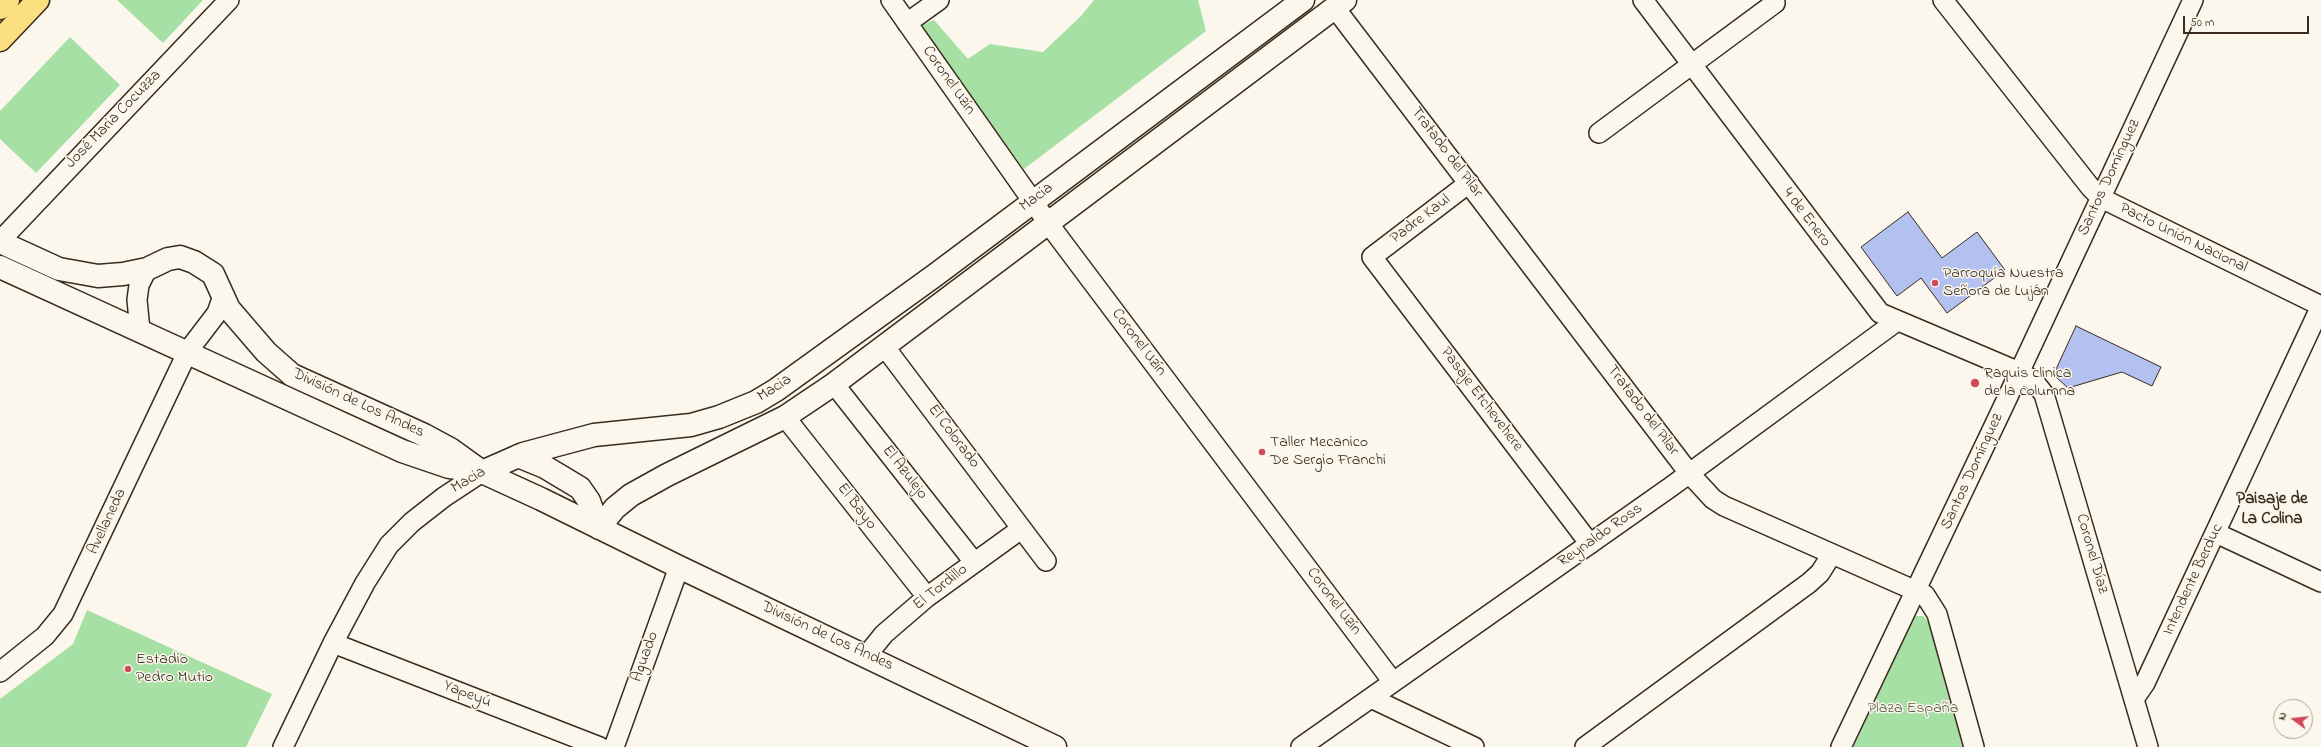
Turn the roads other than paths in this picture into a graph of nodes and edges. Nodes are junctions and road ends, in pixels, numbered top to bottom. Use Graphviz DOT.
graph roads {
  1 [pos="8,0"];
  2 [pos="38,0"];
  3 [pos="229,0"];
  4 [pos="891,0"];
  5 [pos="939,0"];
  6 [pos="1303,0"];
  7 [pos="1643,0"];
  8 [pos="1944,0"];
  9 [pos="2193,0"];
  10 [pos="1776,3"];
  11 [pos="1340,4"];
  12 [pos="0,8"];
  13 [pos="907,23"];
  14 [pos="0,40"];
  15 [pos="1690,64"];
  16 [pos="1599,133"];
  17 [pos="1469,183"];
  18 [pos="2101,198"];
  19 [pos="1033,202"];
  20 [pos="1048,223"];
  21 [pos="0,241"];
  22 [pos="1372,257"];
  23 [pos="0,267"];
  24 [pos="147,269"];
  25 [pos="223,296"];
  26 [pos="2321,306"];
  27 [pos="1897,321"];
  28 [pos="140,330"];
  29 [pos="884,346"];
  30 [pos="188,351"];
  31 [pos="2019,372"];
  32 [pos="834,384"];
  33 [pos="785,418"];
  34 [pos="518,456"];
  35 [pos="482,472"];
  36 [pos="1689,473"];
  37 [pos="599,528"];
  38 [pos="1021,529"];
  39 [pos="2216,533"];
  40 [pos="1590,544"];
  41 [pos="1832,554"];
  42 [pos="1046,560"];
  43 [pos="974,562"];
  44 [pos="679,567"];
  45 [pos="2321,582"];
  46 [pos="1917,590"];
  47 [pos="927,597"];
  48 [pos="333,644"];
  49 [pos="867,656"];
  50 [pos="0,672"];
  51 [pos="1393,682"];
  52 [pos="1371,698"];
  53 [pos="2134,699"];
  54 [pos="283,747"];
  55 [pos="600,747"];
  56 [pos="614,747"];
  57 [pos="1055,747"];
  58 [pos="1301,747"];
  59 [pos="1474,747"];
  60 [pos="1585,747"];
  61 [pos="1841,747"];
  62 [pos="1974,747"];
  63 [pos="2148,747"];
  1 -- 12 [label="main road"];
  2 -- 14 [label="main road"];
  3 -- 21 [label="street, José Maria Cocuzza"];
  4 -- 13 [label="street, Coronel Uzín"];
  5 -- 13 [label="street"];
  6 -- 19 [label="street, Macia"];
  7 -- 15 [label="street, 4 de Enero"];
  8 -- 18 [label="street, Pacto Unión Nacional"];
  9 -- 18 [label="street, Santos Domínguez"];
  10 -- 15 [label="street"];
  11 -- 17 [label="street, Tratado del Pilar"];
  11 -- 20 [label="street, Macia"];
  13 -- 19 [label="street, Coronel Uzín"];
  15 -- 16 [label="street"];
  15 -- 27 [label="street, 4 de Enero"];
  17 -- 22 [label="street, Padre Kaul"];
  17 -- 36 [label="street, Tratado del Pilar"];
  18 -- 26 [label="street, Pacto Unión Nacional"];
  18 -- 31 [label="street, Santos Domínguez"];
  19 -- 20 [label="street, Coronel Uzín"];
  19 -- 34 [label="street, Macia"];
  20 -- 29 [label="street, Macia"];
  20 -- 51 [label="street, Coronel Uzín"];
  21 -- 24 [label="street, División de Los Andes"];
  22 -- 40 [label="street, Pasaje Etchevehere"];
  23 -- 28 [label="street, División de Los Andes"];
  24 -- 25 [label="street, División de Los Andes"];
  24 -- 28 [label="street"];
  25 -- 30 [label="street"];
  25 -- 35 [label="street, División de Los Andes"];
  26 -- 39 [label="street, Intendente Berduc"];
  27 -- 31 [label="street, 4 de Enero"];
  27 -- 36 [label="street, Reynaldo Ross"];
  28 -- 30 [label="street, División de Los Andes"];
  29 -- 32 [label="street, Macia"];
  29 -- 38 [label="street, El Colorado"];
  30 -- 35 [label="street, División de Los Andes"];
  30 -- 50 [label="street, Avellaneda"];
  31 -- 46 [label="street, Santos Domínguez"];
  31 -- 53 [label="street, Coronel Díaz"];
  32 -- 33 [label="street, Macia"];
  32 -- 43 [label="street, El Azulejo"];
  33 -- 37 [label="street, Macia"];
  33 -- 47 [label="street, El Bayo"];
  34 -- 35 [label="street, Macia"];
  34 -- 37 [label="street"];
  35 -- 37 [label="street, División de Los Andes"];
  35 -- 48 [label="street, Macia"];
  36 -- 40 [label="street, Reynaldo Ross"];
  36 -- 41 [label="street, Tratado del Pilar"];
  37 -- 44 [label="street, División de Los Andes"];
  38 -- 42 [label="street, El Colorado"];
  38 -- 43 [label="street, El Tordillo"];
  39 -- 45 [label="street"];
  39 -- 53 [label="street, Intendente Berduc"];
  40 -- 51 [label="street, Reynaldo Ross"];
  41 -- 46 [label="street, Tratado del Pilar"];
  41 -- 60 [label="street"];
  43 -- 47 [label="street, El Tordillo"];
  44 -- 49 [label="street, División de Los Andes"];
  44 -- 56 [label="street, Aguado"];
  46 -- 61 [label="street, Santos Domínguez"];
  46 -- 62 [label="street, Tratado del Pilar"];
  47 -- 49 [label="street, El Tordillo"];
  48 -- 54 [label="street, Macia"];
  48 -- 55 [label="street, Yapeyú"];
  49 -- 57 [label="street, División de Los Andes"];
  51 -- 52 [label="street, Reynaldo Ross"];
  52 -- 58 [label="street, Reynaldo Ross"];
  52 -- 59 [label="street"];
  53 -- 63 [label="street, Coronel Díaz"];
}
